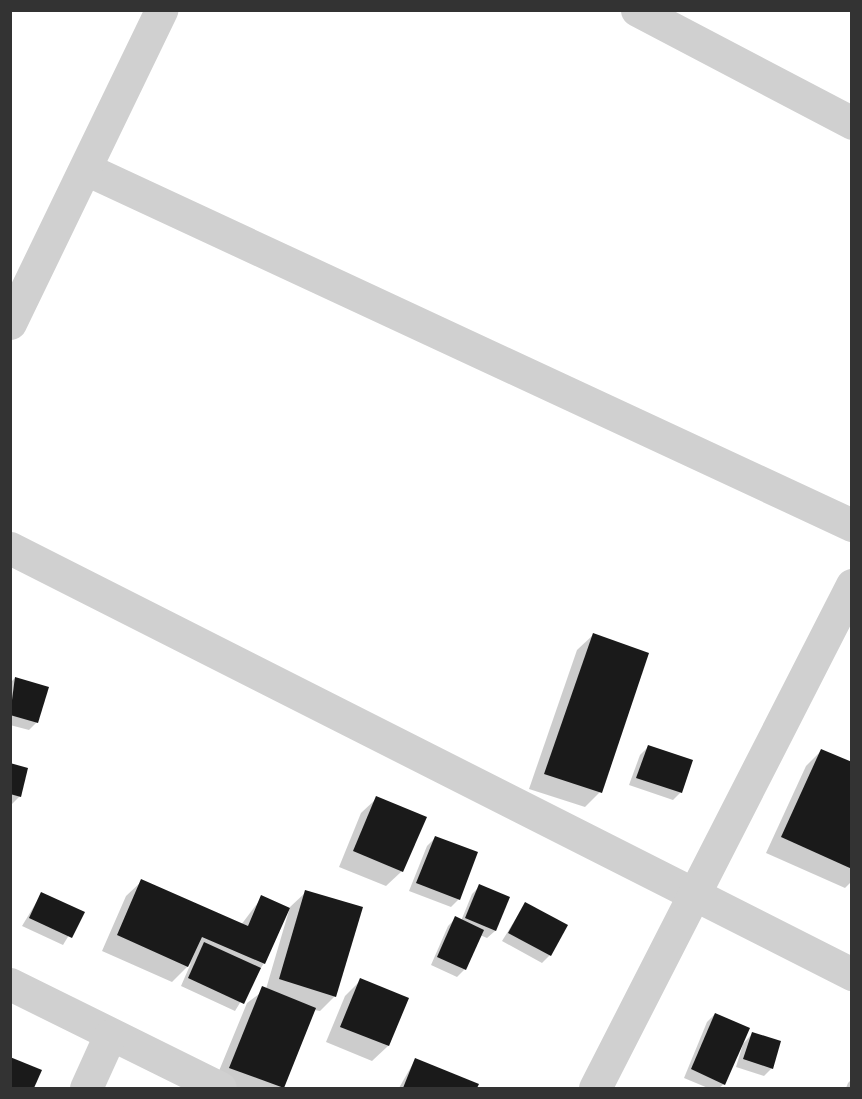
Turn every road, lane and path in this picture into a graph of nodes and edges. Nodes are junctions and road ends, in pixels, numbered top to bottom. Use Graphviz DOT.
graph roads {
  1 [pos="161,10"];
  2 [pos="637,10"];
  3 [pos="852,123"];
  4 [pos="86,169"];
  5 [pos="10,322"];
  6 [pos="852,525"];
  7 [pos="10,548"];
  8 [pos="852,585"];
  9 [pos="694,897"];
  10 [pos="852,975"];
  11 [pos="10,984"];
  12 [pos="110,1035"];
  13 [pos="86,1089"];
  14 [pos="220,1089"];
  15 [pos="595,1089"];
  1 -- 4 [label="street"];
  2 -- 3 [label="street"];
  4 -- 5 [label="street"];
  4 -- 6 [label="street"];
  7 -- 9 [label="street"];
  8 -- 9 [label="street"];
  9 -- 10 [label="street"];
  9 -- 15 [label="street"];
  11 -- 12 [label="street"];
  12 -- 13 [label="street"];
  12 -- 14 [label="street"];
}
